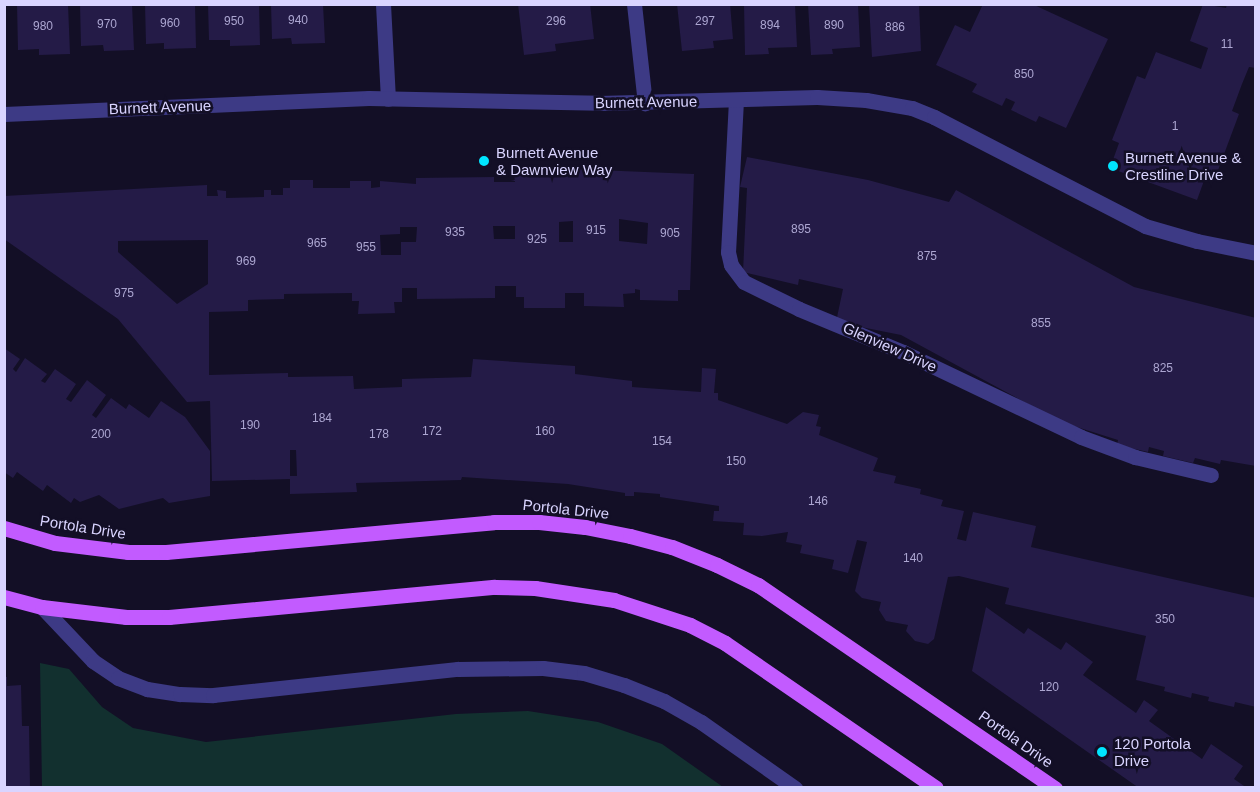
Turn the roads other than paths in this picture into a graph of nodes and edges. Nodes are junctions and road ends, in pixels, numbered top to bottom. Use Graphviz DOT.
graph roads {
  1 [pos="383,4"];
  2 [pos="634,4"];
  3 [pos="388,99"];
  4 [pos="736,100"];
  5 [pos="645,103"];
  6 [pos="4,114"];
  7 [pos="1255,249"];
  8 [pos="1211,475"];
  9 [pos="4,528"];
  10 [pos="4,597"];
  11 [pos="42,607"];
  12 [pos="795,788"];
  13 [pos="936,788"];
  14 [pos="1055,788"];
  1 -- 3 [label="street"];
  2 -- 5 [label="street"];
  3 -- 5 [label="street, Burnett Avenue"];
  3 -- 6 [label="street, Burnett Avenue"];
  4 -- 5 [label="street, Burnett Avenue"];
  4 -- 7 [label="street, Burnett Avenue"];
  4 -- 8 [label="street, Glenview Drive"];
  9 -- 14 [label="main road, Portola Drive"];
  10 -- 11 [label="main road"];
  11 -- 12 [label="street"];
  11 -- 13 [label="main road"];
}
